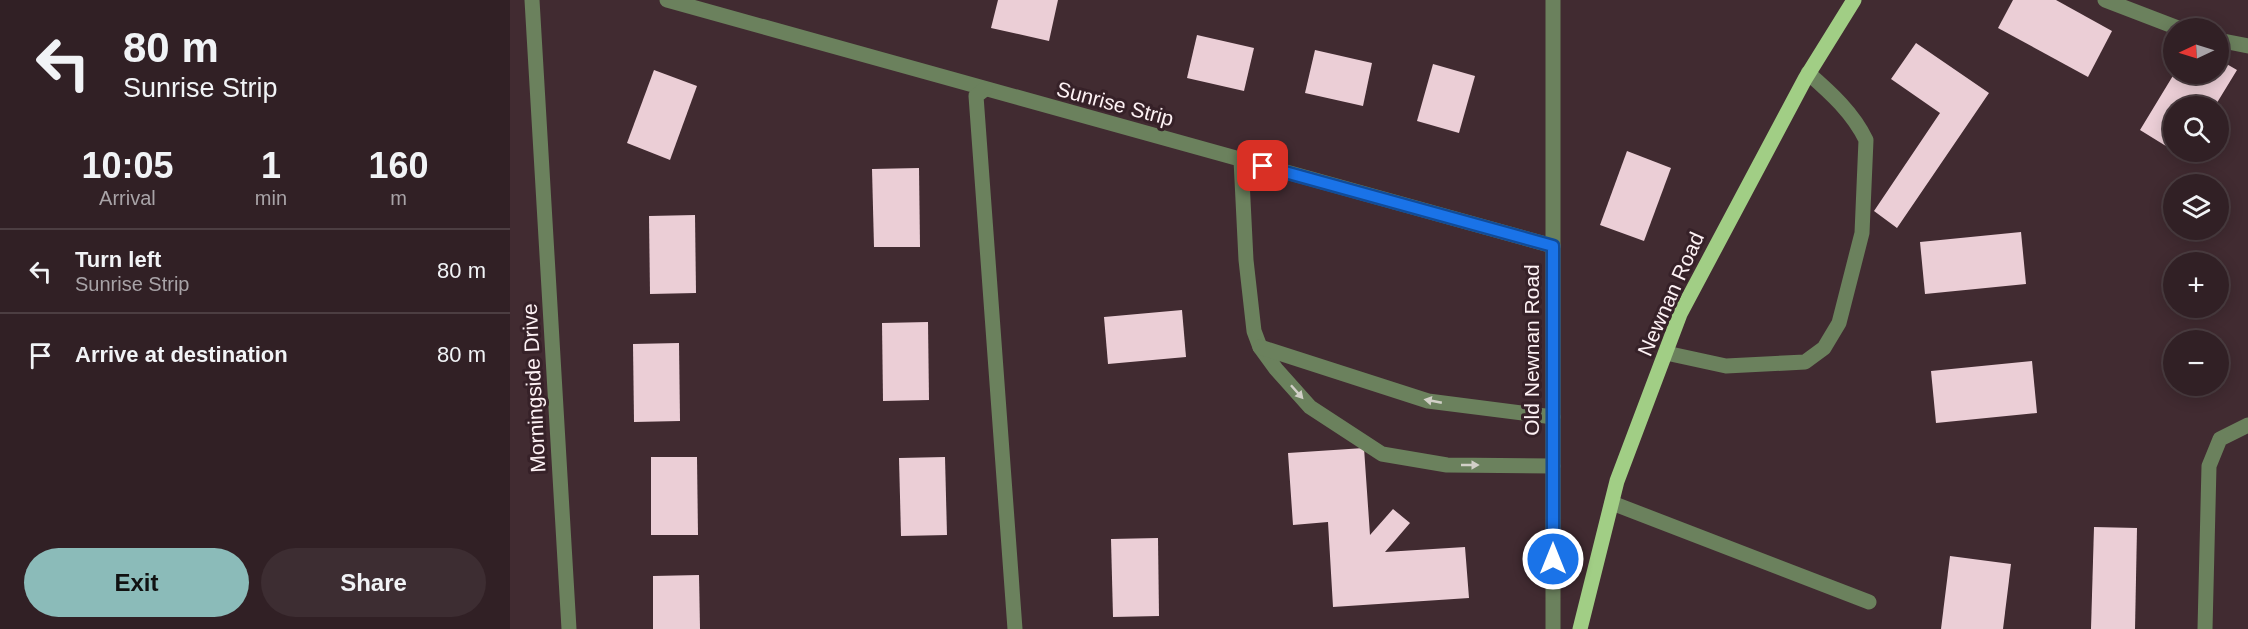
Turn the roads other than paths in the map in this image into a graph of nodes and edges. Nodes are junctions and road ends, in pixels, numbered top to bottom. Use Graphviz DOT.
graph roads {
  1 [pos="532,0"];
  2 [pos="667,0"];
  3 [pos="1553,0"];
  4 [pos="1854,0"];
  5 [pos="2105,0"];
  6 [pos="2163,22"];
  7 [pos="2229,42"];
  8 [pos="2248,46"];
  9 [pos="1808,73"];
  10 [pos="985,89"];
  11 [pos="1241,160"];
  12 [pos="1553,246"];
  13 [pos="1260,347"];
  14 [pos="1666,353"];
  15 [pos="1553,417"];
  16 [pos="2248,425"];
  17 [pos="1553,466"];
  18 [pos="1612,503"];
  19 [pos="1869,602"];
  20 [pos="568,629"];
  21 [pos="1015,629"];
  22 [pos="1553,629"];
  23 [pos="1580,629"];
  24 [pos="2205,629"];
  1 -- 20 [label="street, Morningside Drive"];
  2 -- 10 [label="street, Sunrise Strip"];
  3 -- 12 [label="street, Old Newnan Road"];
  4 -- 9 [label="main road, Newnan Road"];
  5 -- 6 [label="street"];
  7 -- 8 [label="street"];
  9 -- 14 [label="main road, Newnan Road"];
  9 -- 14 [label="street"];
  10 -- 11 [label="street, Sunrise Strip"];
  10 -- 21 [label="street"];
  11 -- 12 [label="street, Sunrise Strip"];
  11 -- 13 [label="street"];
  12 -- 15 [label="street, Old Newnan Road"];
  15 -- 13 [label="street, one-way"];
  13 -- 17 [label="street, one-way"];
  14 -- 18 [label="main road, Newnan Road"];
  15 -- 17 [label="street, Old Newnan Road"];
  16 -- 24 [label="street"];
  17 -- 22 [label="street, Old Newnan Road"];
  18 -- 19 [label="street"];
  18 -- 23 [label="main road, Newnan Road"];
}
